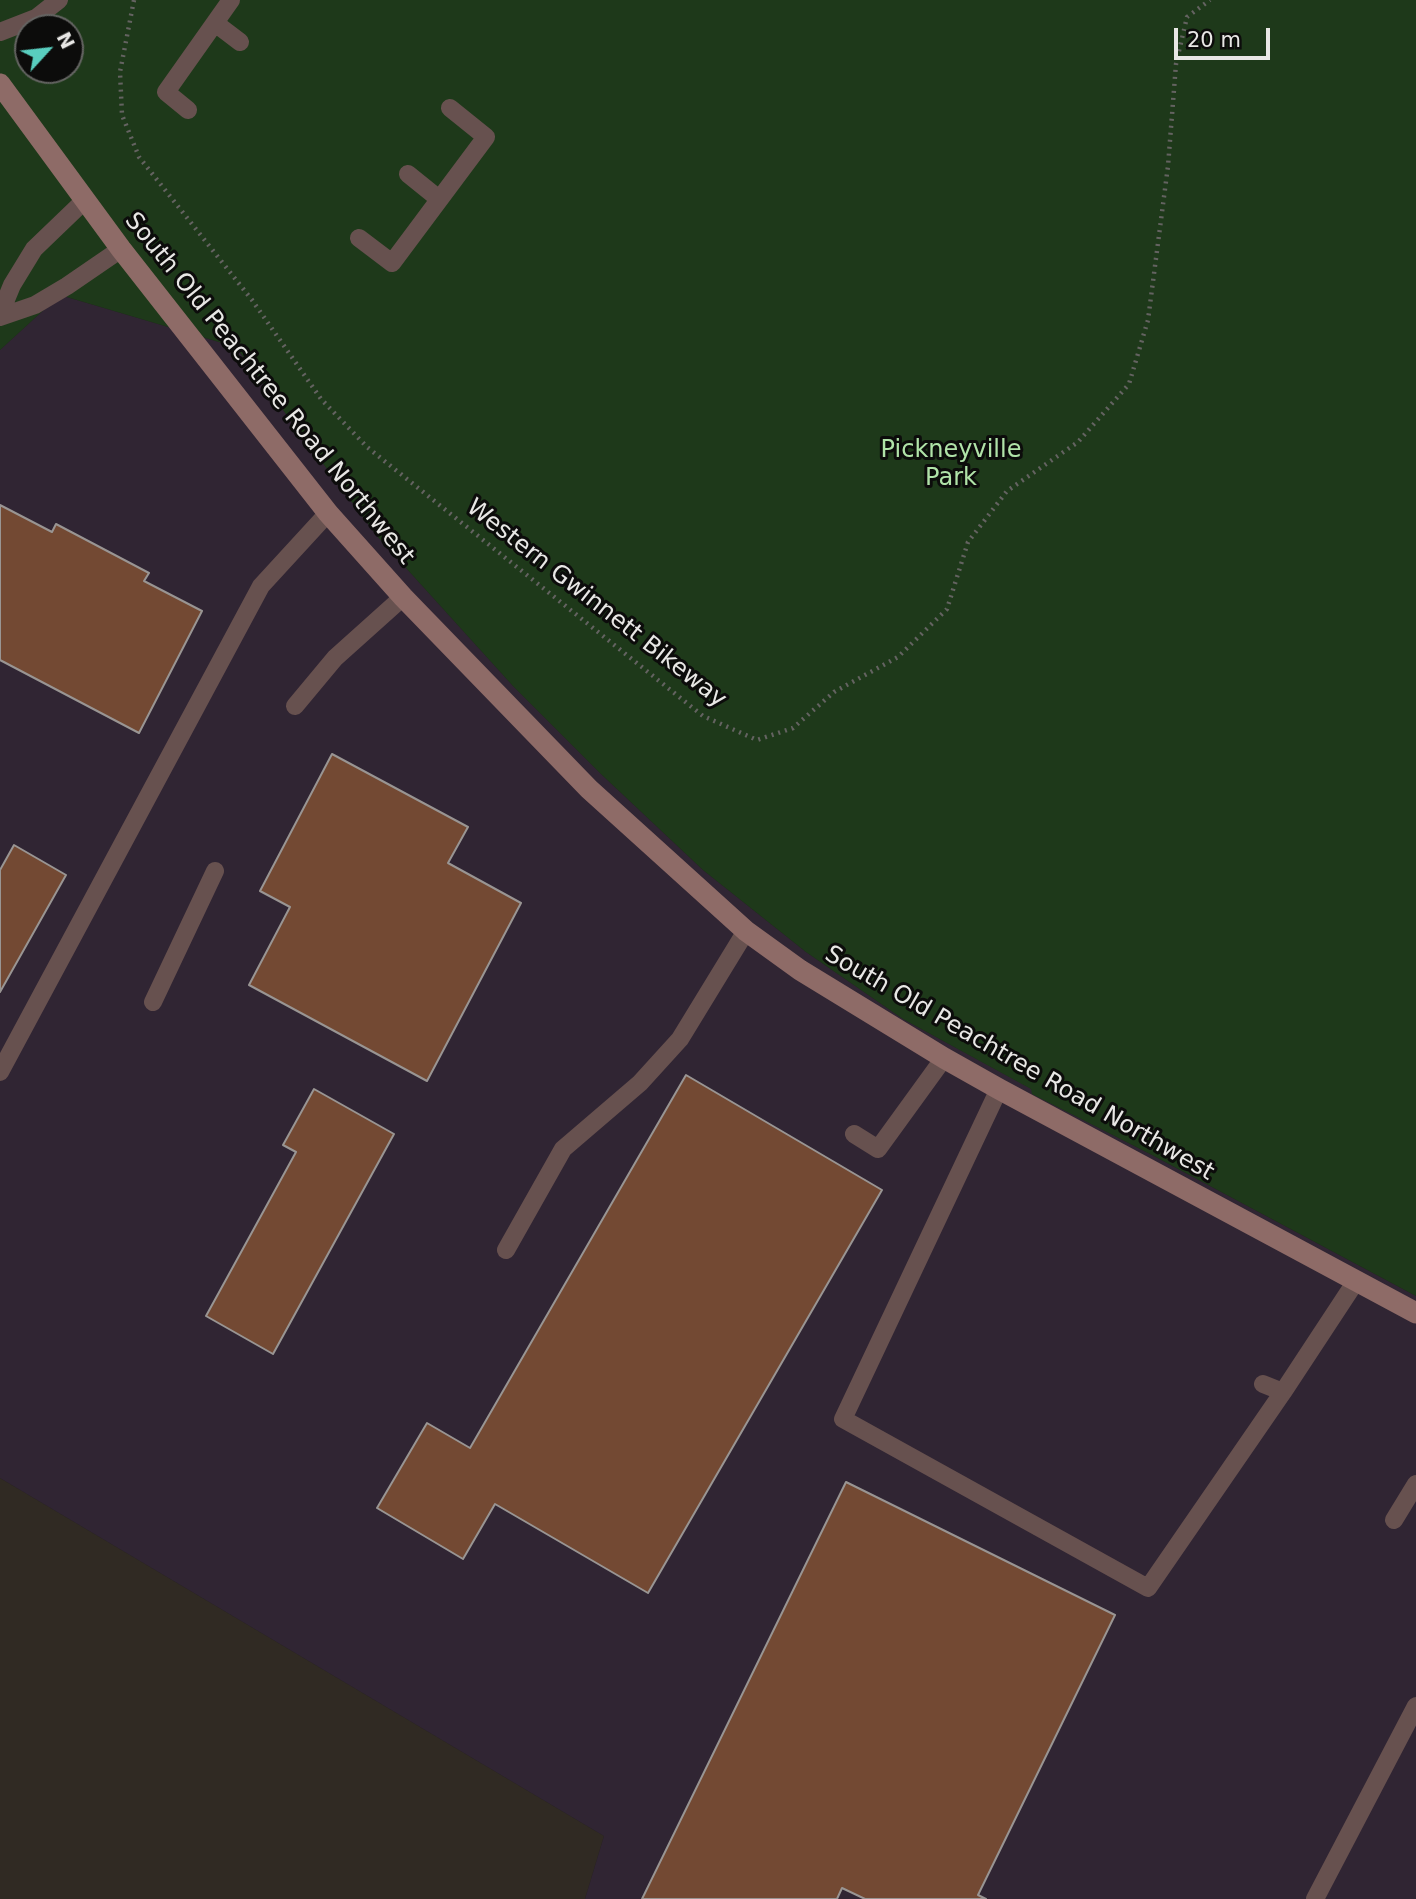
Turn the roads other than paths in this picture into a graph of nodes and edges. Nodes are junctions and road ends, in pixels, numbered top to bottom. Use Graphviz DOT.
graph roads {
  1 [pos="59,0"];
  2 [pos="231,0"];
  3 [pos="215,23"];
  4 [pos="0,33"];
  5 [pos="240,42"];
  6 [pos="0,84"];
  7 [pos="450,108"];
  8 [pos="188,110"];
  9 [pos="408,174"];
  10 [pos="85,200"];
  11 [pos="439,200"];
  12 [pos="359,238"];
  13 [pos="121,249"];
  14 [pos="0,315"];
  15 [pos="328,513"];
  16 [pos="403,597"];
  17 [pos="295,706"];
  18 [pos="215,872"];
  19 [pos="746,931"];
  20 [pos="153,1003"];
  21 [pos="944,1058"];
  22 [pos="0,1072"];
  23 [pos="999,1089"];
  24 [pos="854,1134"];
  25 [pos="506,1250"];
  26 [pos="1356,1281"];
  27 [pos="1416,1313"];
  28 [pos="1263,1384"];
  29 [pos="1283,1392"];
  30 [pos="1416,1484"];
  31 [pos="1394,1520"];
  32 [pos="1416,1706"];
  33 [pos="1315,1899"];
  1 -- 4 [label="lane"];
  2 -- 3 [label="lane"];
  3 -- 5 [label="lane"];
  3 -- 8 [label="lane"];
  6 -- 10 [label="street, South Old Peachtree Road Northwest"];
  7 -- 11 [label="lane"];
  9 -- 11 [label="lane"];
  10 -- 13 [label="street, South Old Peachtree Road Northwest"];
  10 -- 14 [label="lane"];
  11 -- 12 [label="lane"];
  13 -- 14 [label="lane"];
  13 -- 15 [label="street, South Old Peachtree Road Northwest"];
  15 -- 16 [label="street, South Old Peachtree Road Northwest"];
  15 -- 22 [label="lane"];
  16 -- 17 [label="lane"];
  16 -- 19 [label="street, South Old Peachtree Road Northwest"];
  18 -- 20 [label="lane"];
  19 -- 21 [label="street, South Old Peachtree Road Northwest"];
  19 -- 25 [label="lane"];
  21 -- 23 [label="street, South Old Peachtree Road Northwest"];
  21 -- 24 [label="lane"];
  23 -- 26 [label="street, South Old Peachtree Road Northwest"];
  23 -- 29 [label="lane"];
  26 -- 27 [label="street, South Old Peachtree Road Northwest"];
  26 -- 29 [label="lane"];
  28 -- 29 [label="lane"];
  30 -- 31 [label="lane"];
  32 -- 33 [label="lane"];
}
